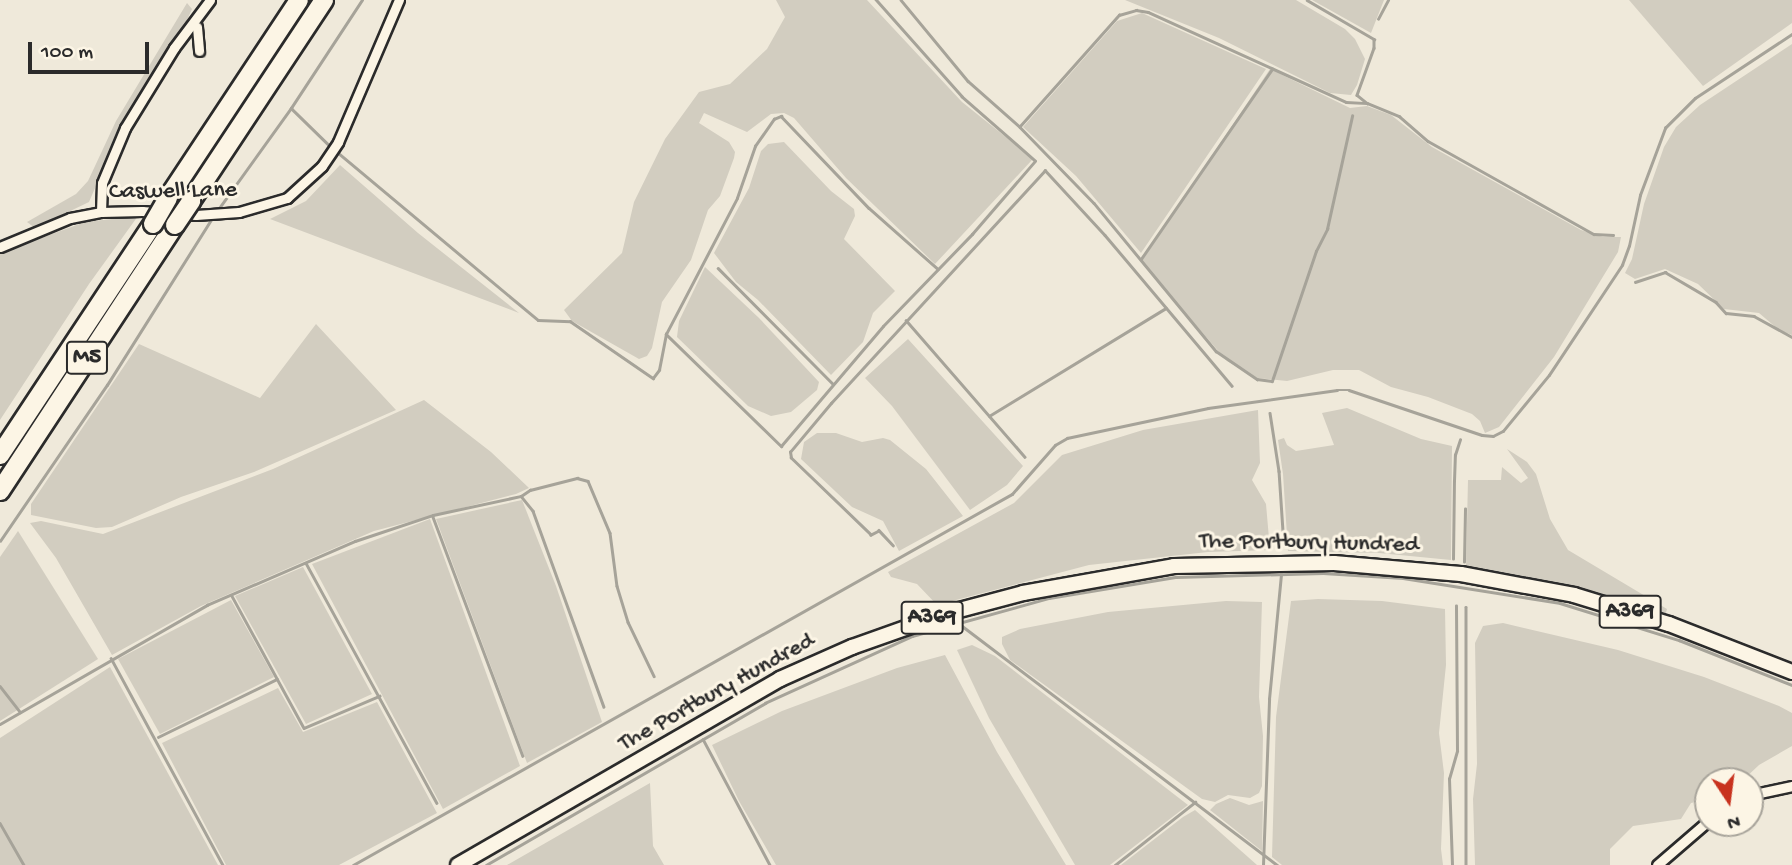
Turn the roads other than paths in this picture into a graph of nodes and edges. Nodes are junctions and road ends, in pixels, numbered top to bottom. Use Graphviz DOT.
graph roads {
  1 [pos="210,0"];
  2 [pos="299,0"];
  3 [pos="324,0"];
  4 [pos="400,0"];
  5 [pos="197,27"];
  6 [pos="181,37"];
  7 [pos="101,212"];
  8 [pos="0,247"];
  9 [pos="0,455"];
  10 [pos="0,491"];
  11 [pos="1792,672"];
  12 [pos="1792,786"];
  13 [pos="1764,793"];
  14 [pos="1694,833"];
  15 [pos="458,865"];
  16 [pos="1657,865"];
  1 -- 6 [label="street"];
  2 -- 9 [label="highway, M5, bridge"];
  3 -- 10 [label="highway, M5, bridge"];
  4 -- 7 [label="street, Caswell Lane"];
  5 -- 6 [label="street"];
  6 -- 7 [label="street"];
  7 -- 8 [label="street, Caswell Lane"];
  11 -- 15 [label="main road, The Portbury Hundred / A369"];
  12 -- 13 [label="street"];
  14 -- 16 [label="street"];
}
